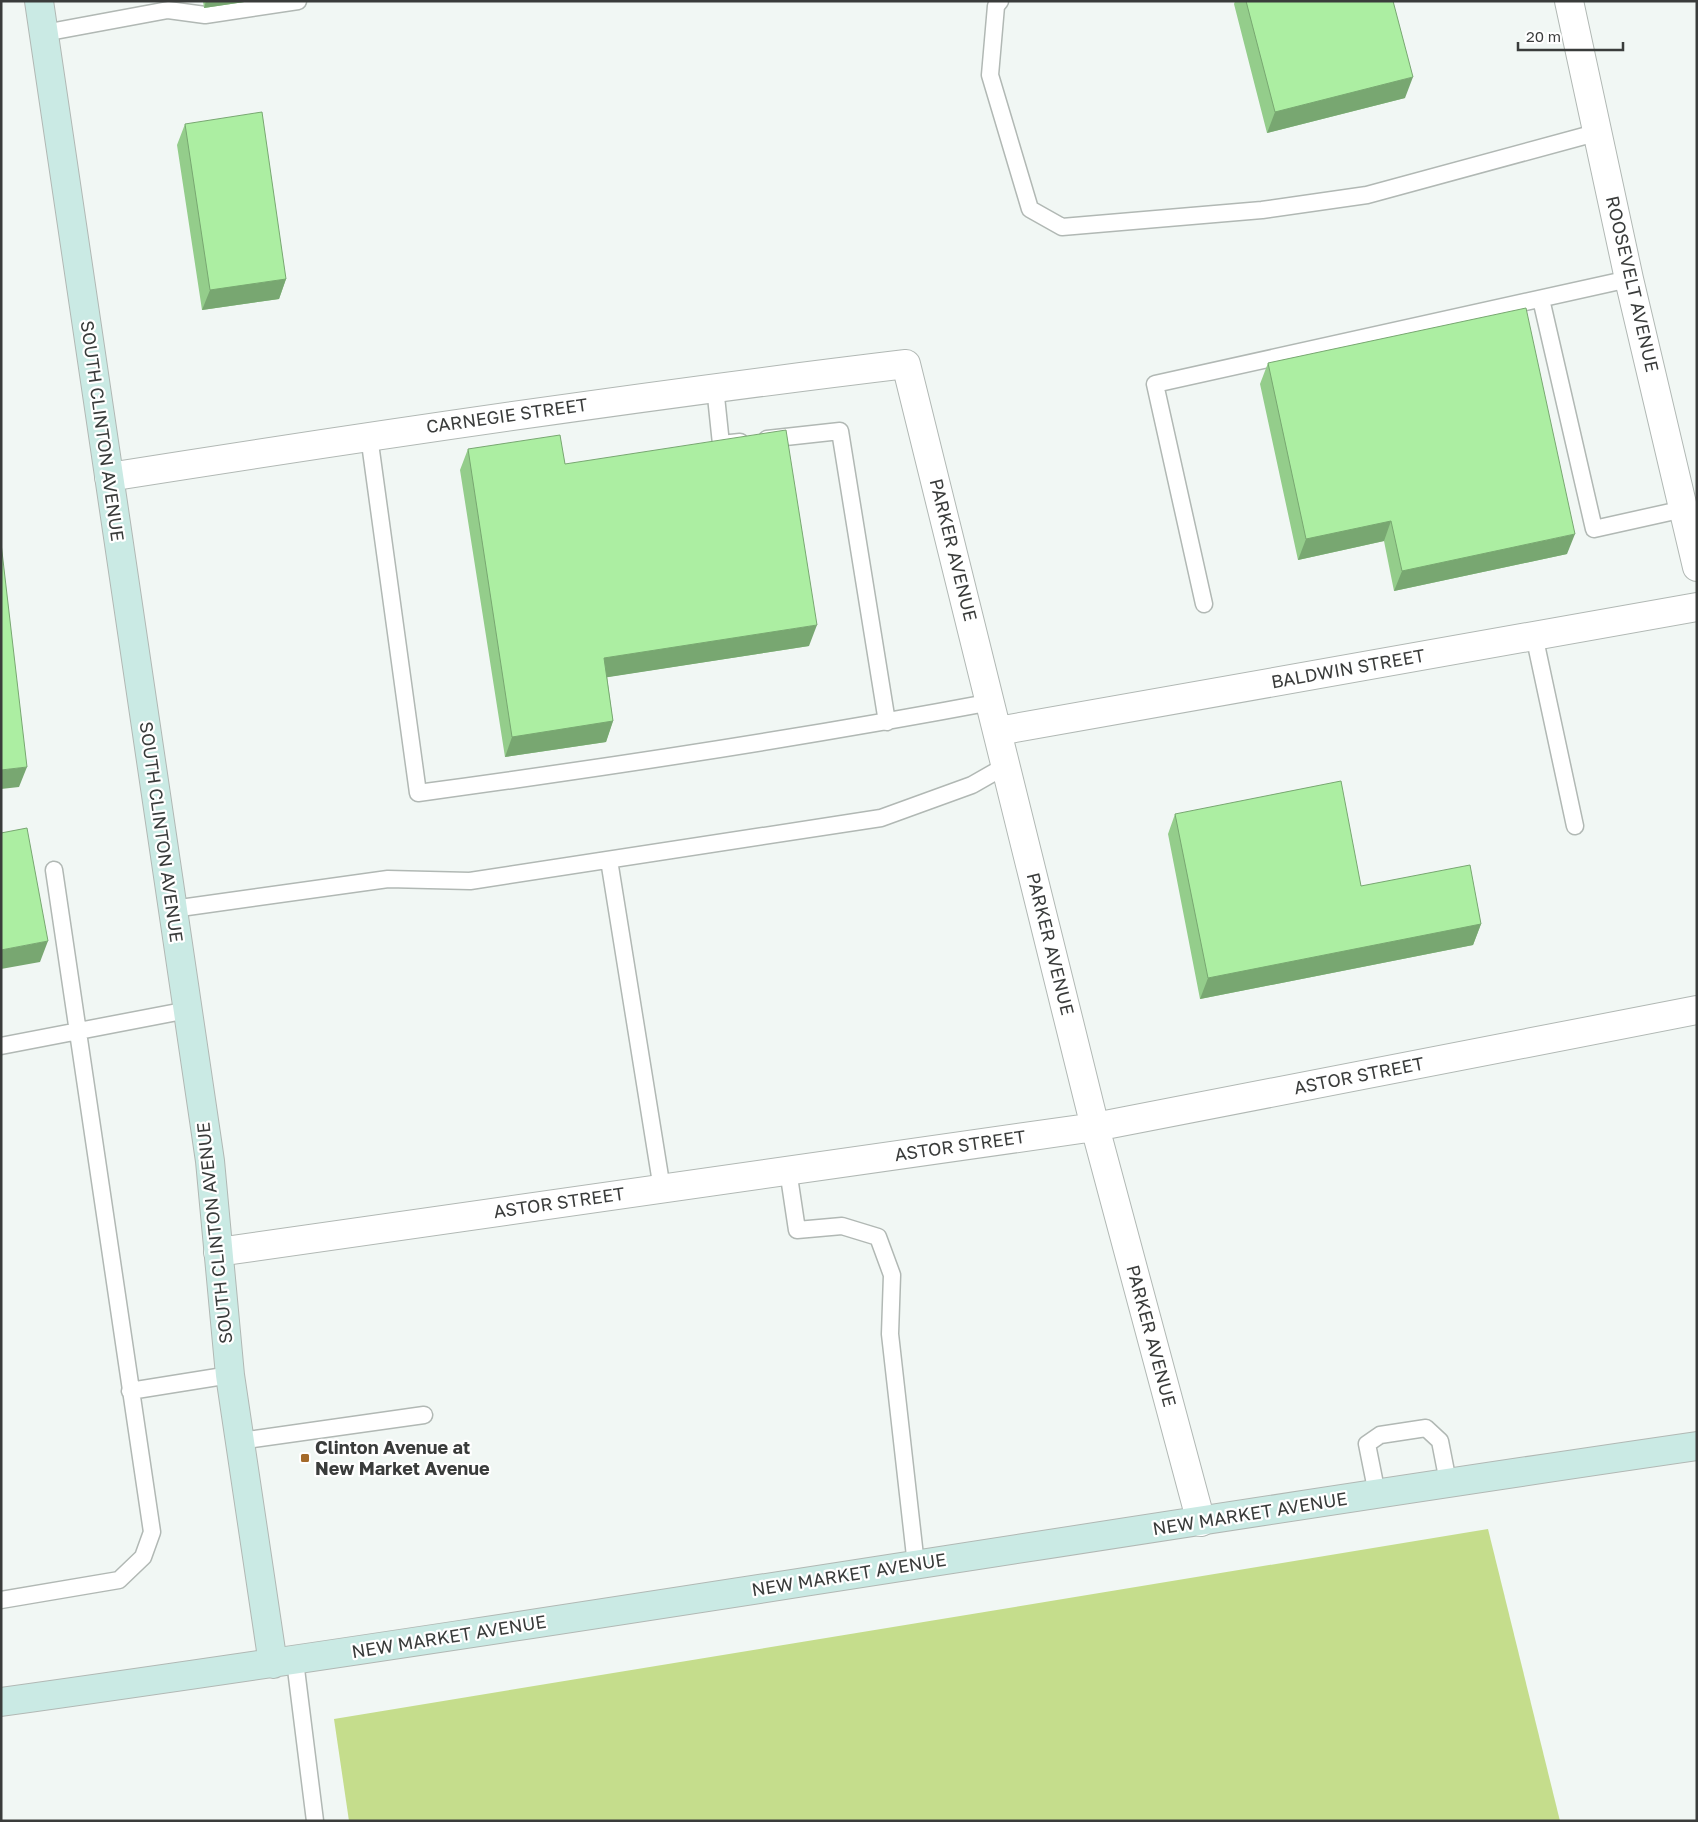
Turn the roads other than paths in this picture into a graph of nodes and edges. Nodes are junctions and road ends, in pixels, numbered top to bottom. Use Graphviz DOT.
graph roads {
  1 [pos="39,1"];
  2 [pos="298,1"];
  3 [pos="1000,1"];
  4 [pos="1569,1"];
  5 [pos="44,33"];
  6 [pos="1599,132"];
  7 [pos="1629,279"];
  8 [pos="1541,298"];
  9 [pos="906,364"];
  10 [pos="715,387"];
  11 [pos="369,436"];
  12 [pos="109,477"];
  13 [pos="1684,509"];
  14 [pos="1697,567"];
  15 [pos="1204,604"];
  16 [pos="1697,608"];
  17 [pos="1534,635"];
  18 [pos="992,702"];
  19 [pos="888,722"];
  20 [pos="998,731"];
  21 [pos="1007,765"];
  22 [pos="1575,826"];
  23 [pos="609,860"];
  24 [pos="54,870"];
  25 [pos="172,909"];
  26 [pos="188,1010"];
  27 [pos="1697,1010"];
  28 [pos="76,1030"];
  29 [pos="1,1046"];
  30 [pos="1095,1127"];
  31 [pos="788,1170"];
  32 [pos="662,1189"];
  33 [pos="218,1252"];
  34 [pos="230,1375"];
  35 [pos="130,1390"];
  36 [pos="424,1415"];
  37 [pos="240,1441"];
  38 [pos="1697,1446"];
  39 [pos="1448,1482"];
  40 [pos="1377,1494"];
  41 [pos="1201,1522"];
  42 [pos="916,1565"];
  43 [pos="1,1600"];
  44 [pos="284,1662"];
  45 [pos="1,1702"];
  46 [pos="315,1821"];
  1 -- 5 [label="street, SOUTH CLINTON AVENUE"];
  2 -- 5 [label="lane"];
  3 -- 6 [label="lane"];
  4 -- 6 [label="street, ROOSEVELT AVENUE"];
  5 -- 12 [label="street, SOUTH CLINTON AVENUE"];
  6 -- 7 [label="street, ROOSEVELT AVENUE"];
  7 -- 8 [label="lane"];
  7 -- 13 [label="street, ROOSEVELT AVENUE"];
  8 -- 13 [label="lane"];
  8 -- 15 [label="lane"];
  9 -- 10 [label="street, CARNEGIE STREET"];
  9 -- 18 [label="street, PARKER AVENUE"];
  10 -- 11 [label="street, CARNEGIE STREET"];
  10 -- 19 [label="lane"];
  11 -- 12 [label="street, CARNEGIE STREET"];
  11 -- 19 [label="lane"];
  12 -- 25 [label="street, SOUTH CLINTON AVENUE"];
  13 -- 14 [label="street, ROOSEVELT AVENUE"];
  16 -- 17 [label="street, BALDWIN STREET"];
  17 -- 20 [label="street, BALDWIN STREET"];
  17 -- 22 [label="lane"];
  18 -- 19 [label="lane"];
  18 -- 20 [label="street, PARKER AVENUE"];
  20 -- 21 [label="street, PARKER AVENUE"];
  21 -- 23 [label="lane"];
  21 -- 30 [label="street, PARKER AVENUE"];
  23 -- 25 [label="lane"];
  23 -- 32 [label="lane"];
  24 -- 28 [label="lane"];
  25 -- 26 [label="street, SOUTH CLINTON AVENUE"];
  26 -- 28 [label="lane"];
  26 -- 33 [label="street, SOUTH CLINTON AVENUE"];
  27 -- 30 [label="street, ASTOR STREET"];
  28 -- 29 [label="lane"];
  28 -- 35 [label="lane"];
  30 -- 31 [label="street, ASTOR STREET"];
  30 -- 41 [label="street, PARKER AVENUE"];
  31 -- 32 [label="street, ASTOR STREET"];
  31 -- 42 [label="lane"];
  32 -- 33 [label="street, ASTOR STREET"];
  33 -- 34 [label="street, SOUTH CLINTON AVENUE"];
  34 -- 35 [label="lane"];
  34 -- 37 [label="street, SOUTH CLINTON AVENUE"];
  35 -- 43 [label="lane"];
  36 -- 37 [label="lane"];
  37 -- 44 [label="street, SOUTH CLINTON AVENUE"];
  38 -- 39 [label="street, NEW MARKET AVENUE"];
  39 -- 40 [label="street, NEW MARKET AVENUE"];
  39 -- 40 [label="lane"];
  40 -- 41 [label="street, NEW MARKET AVENUE"];
  41 -- 42 [label="street, NEW MARKET AVENUE"];
  42 -- 44 [label="street, NEW MARKET AVENUE"];
  44 -- 45 [label="street, NEW MARKET AVENUE"];
  44 -- 46 [label="lane"];
}
